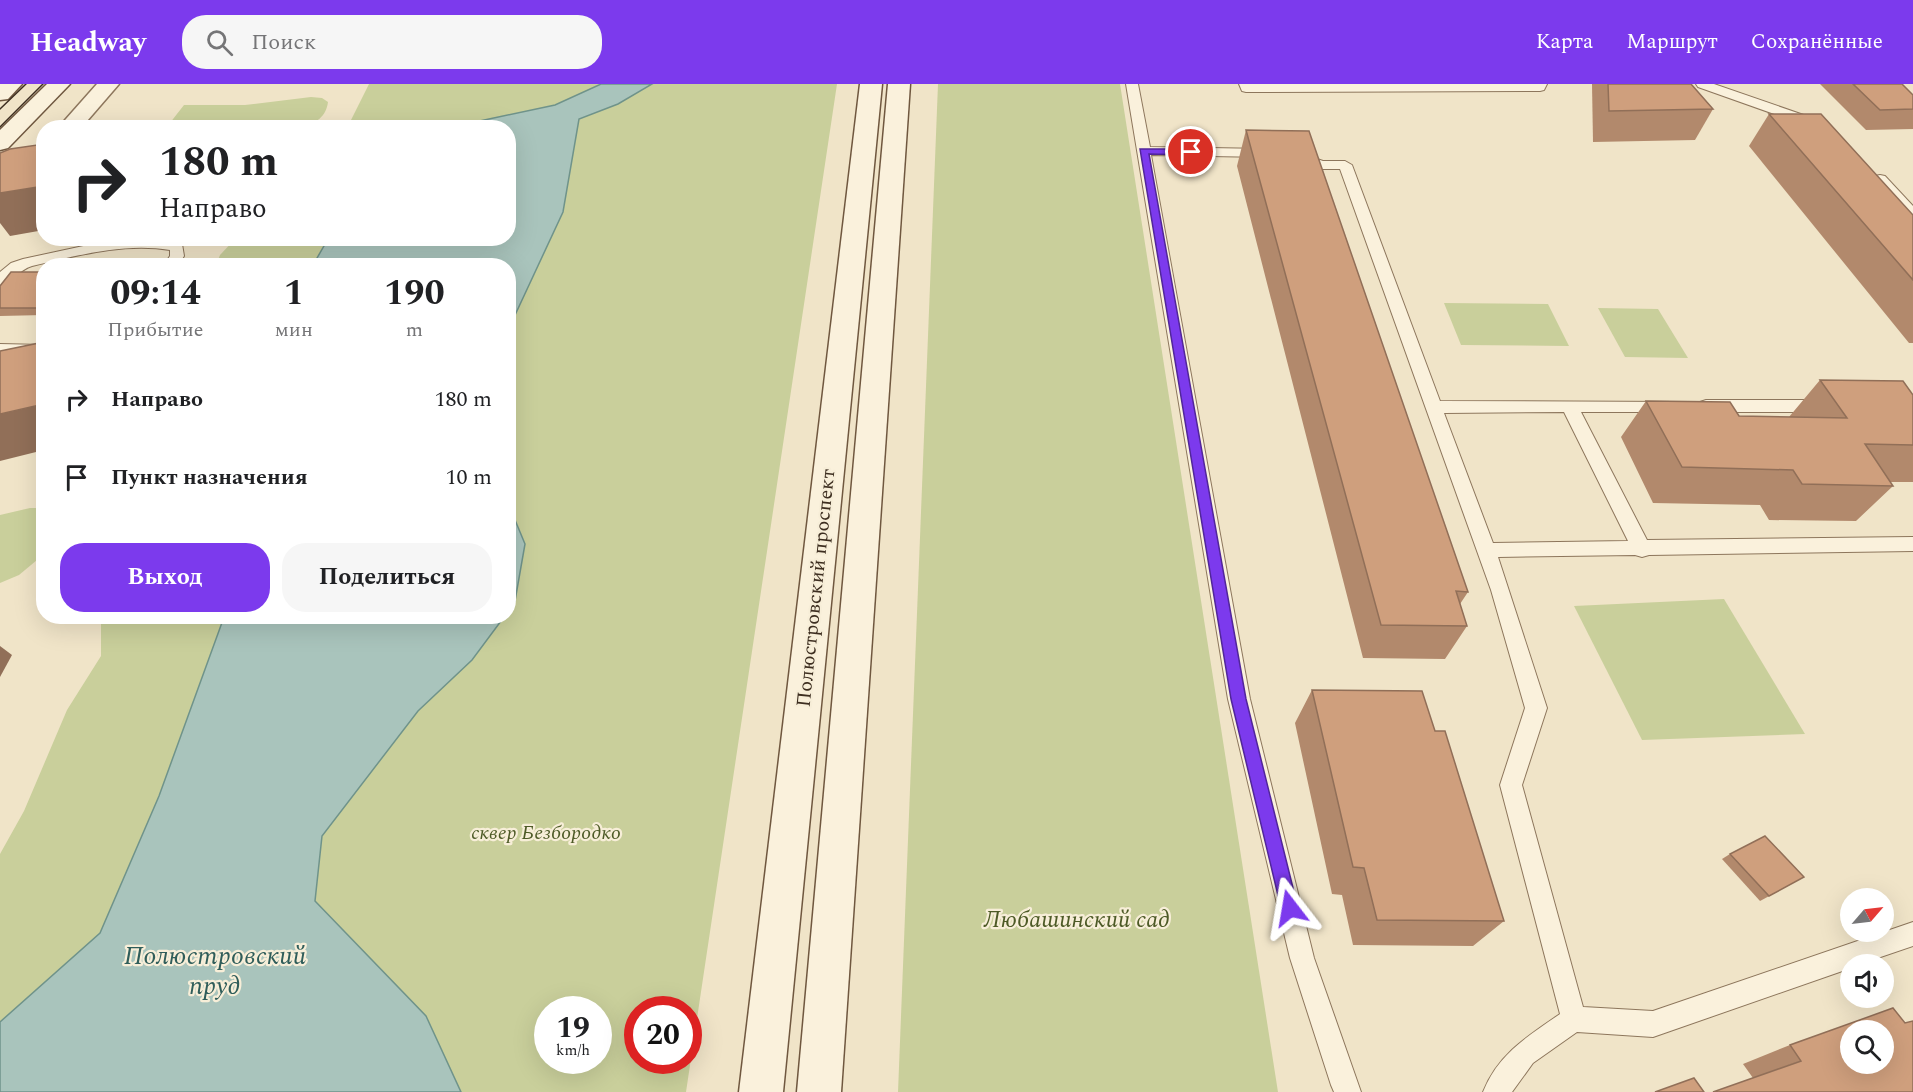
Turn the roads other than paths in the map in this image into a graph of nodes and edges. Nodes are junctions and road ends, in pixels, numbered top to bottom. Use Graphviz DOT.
graph roads {
  1 [pos="11,84"];
  2 [pos="59,84"];
  3 [pos="108,84"];
  4 [pos="871,84"];
  5 [pos="899,84"];
  6 [pos="1132,84"];
  7 [pos="1245,84"];
  8 [pos="1541,84"];
  9 [pos="1702,84"];
  10 [pos="0,94"];
  11 [pos="76,120"];
  12 [pos="1822,126"];
  13 [pos="0,143"];
  14 [pos="1144,151"];
  15 [pos="1873,172"];
  16 [pos="1913,214"];
  17 [pos="121,246"];
  18 [pos="51,258"];
  19 [pos="36,261"];
  20 [pos="0,280"];
  21 [pos="0,350"];
  22 [pos="36,350"];
  23 [pos="1433,406"];
  24 [pos="1570,406"];
  25 [pos="1843,406"];
  26 [pos="1913,544"];
  27 [pos="1487,550"];
  28 [pos="1642,550"];
  29 [pos="1913,934"];
  30 [pos="1574,1019"];
  31 [pos="761,1092"];
  32 [pos="819,1092"];
  33 [pos="1348,1092"];
  34 [pos="1496,1092"];
  1 -- 10 [label="main road"];
  2 -- 13 [label="main road"];
  3 -- 11 [label="main road"];
  4 -- 31 [label="main road, Полюстровский проспект"];
  5 -- 32 [label="main road, Полюстровский проспект"];
  6 -- 14 [label="lane"];
  7 -- 8 [label="lane"];
  9 -- 12 [label="lane"];
  14 -- 23 [label="lane"];
  14 -- 33 [label="lane"];
  15 -- 16 [label="lane"];
  17 -- 18 [label="lane"];
  19 -- 20 [label="lane"];
  21 -- 22 [label="lane"];
  23 -- 24 [label="lane"];
  23 -- 27 [label="lane"];
  24 -- 25 [label="lane"];
  24 -- 28 [label="lane"];
  26 -- 28 [label="lane"];
  27 -- 28 [label="lane"];
  27 -- 30 [label="lane"];
  29 -- 30 [label="lane"];
  30 -- 34 [label="lane"];
}
